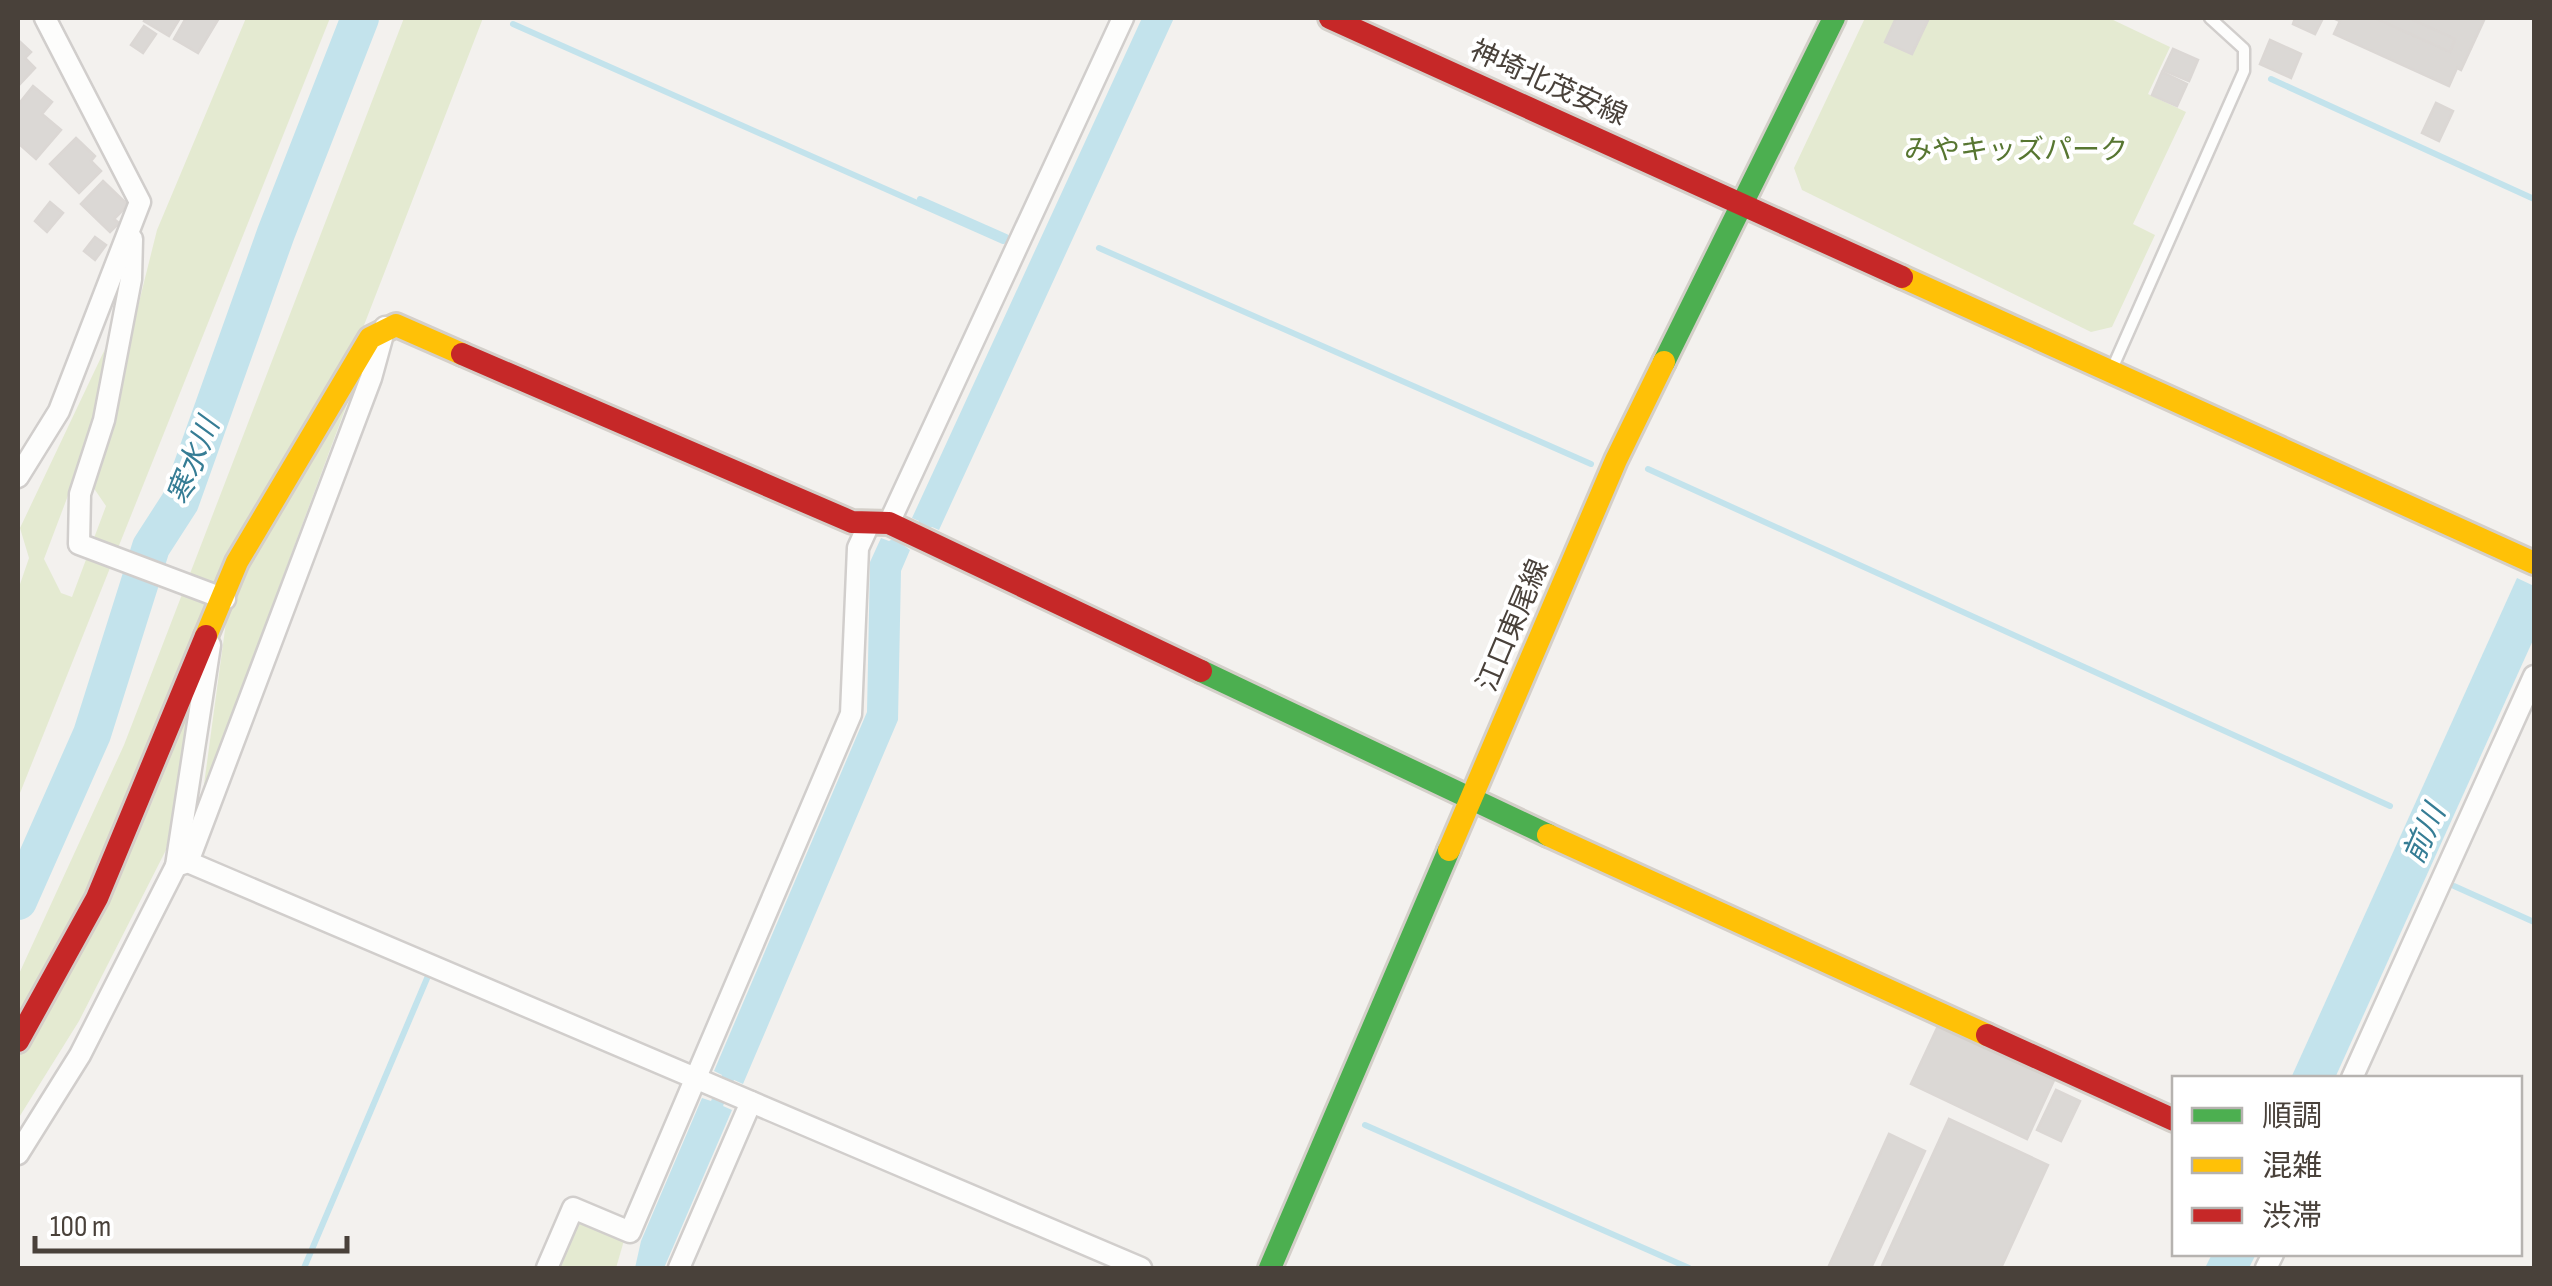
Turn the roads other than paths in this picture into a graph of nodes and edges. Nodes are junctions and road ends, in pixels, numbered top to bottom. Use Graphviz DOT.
graph roads {
  1 [pos="45,18"];
  2 [pos="1123,18"];
  3 [pos="1330,18"];
  4 [pos="1834,18"];
  5 [pos="2210,18"];
  6 [pos="1744,202"];
  7 [pos="133,231"];
  8 [pos="384,328"];
  9 [pos="2112,370"];
  10 [pos="18,477"];
  11 [pos="895,530"];
  12 [pos="2534,563"];
  13 [pos="219,596"];
  14 [pos="214,620"];
  15 [pos="2534,676"];
  16 [pos="1470,799"];
  17 [pos="182,864"];
  18 [pos="18,1041"];
  19 [pos="2353,1076"];
  20 [pos="695,1078"];
  21 [pos="732,1094"];
  22 [pos="2172,1119"];
  23 [pos="18,1154"];
  24 [pos="547,1268"];
  25 [pos="679,1268"];
  26 [pos="1141,1268"];
  27 [pos="1270,1268"];
  1 -- 7 [label="street"];
  2 -- 11 [label="street"];
  3 -- 6 [label="street, 神埼北茂安線"];
  4 -- 6 [label="street, 江口東尾線"];
  5 -- 9 [label="lane"];
  6 -- 9 [label="street, 神埼北茂安線"];
  6 -- 16 [label="street, 江口東尾線"];
  7 -- 10 [label="street"];
  7 -- 13 [label="street"];
  8 -- 11 [label="street"];
  8 -- 13 [label="street"];
  8 -- 17 [label="street"];
  9 -- 12 [label="street, 神埼北茂安線"];
  11 -- 16 [label="street"];
  11 -- 20 [label="street"];
  13 -- 14 [label="street"];
  14 -- 17 [label="street"];
  14 -- 18 [label="street"];
  15 -- 19 [label="street"];
  16 -- 22 [label="street"];
  16 -- 27 [label="street, 江口東尾線"];
  17 -- 20 [label="street"];
  17 -- 23 [label="street"];
  20 -- 21 [label="street"];
  20 -- 24 [label="street"];
  21 -- 25 [label="street"];
  21 -- 26 [label="street"];
}
